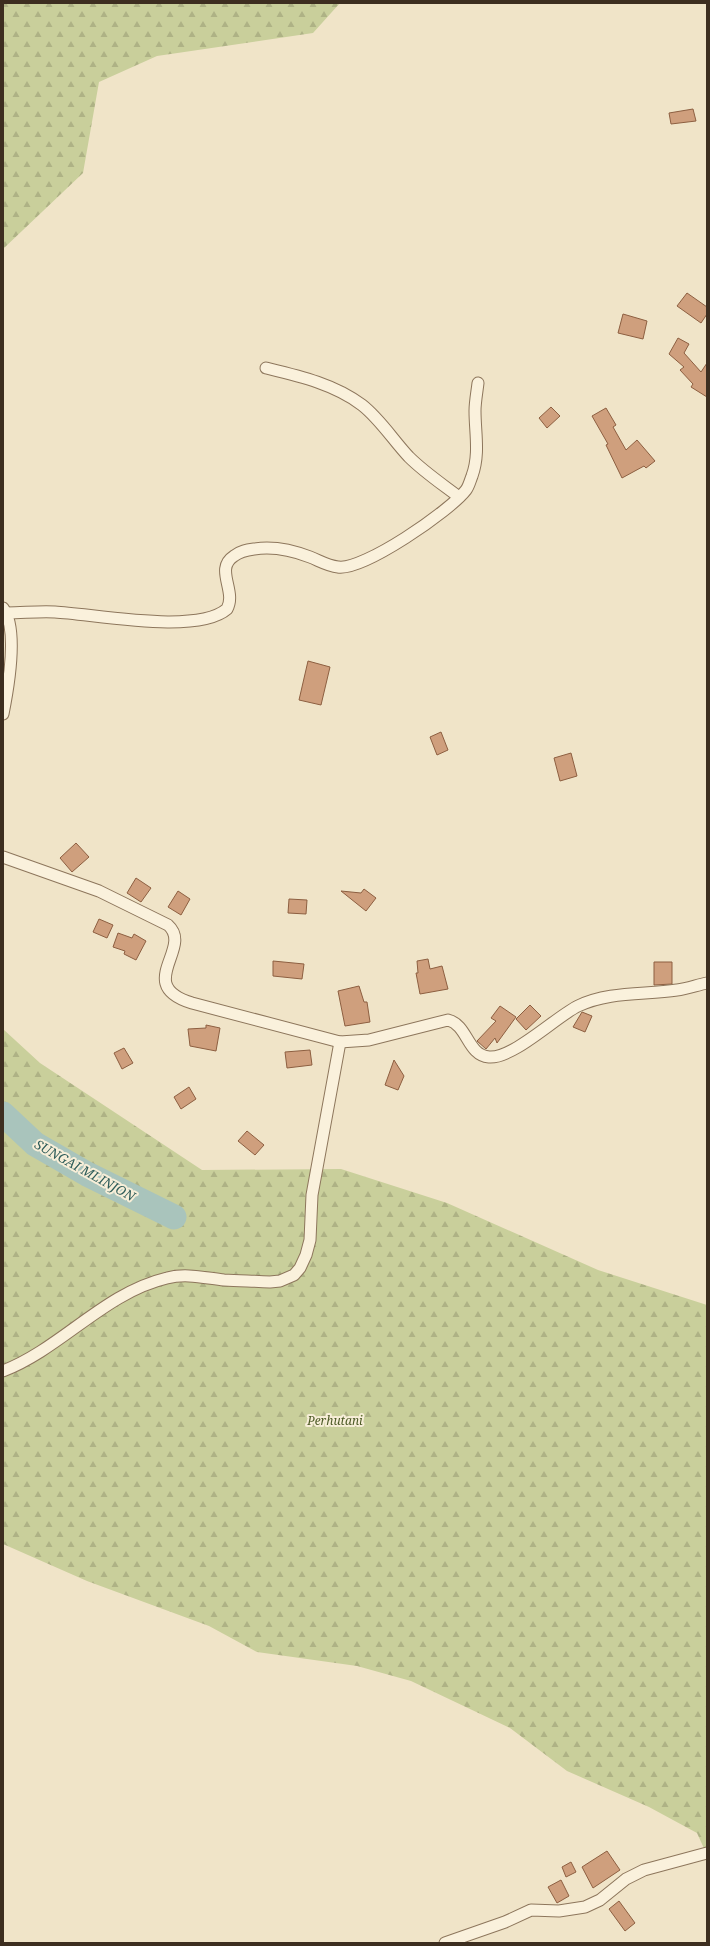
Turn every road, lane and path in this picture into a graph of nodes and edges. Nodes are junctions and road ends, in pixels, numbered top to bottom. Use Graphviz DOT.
graph roads {
  1 [pos="266,368"];
  2 [pos="478,383"];
  3 [pos="459,497"];
  4 [pos="5,610"];
  5 [pos="3,714"];
  6 [pos="3,857"];
  7 [pos="707,983"];
  8 [pos="340,1042"];
  9 [pos="3,1371"];
  10 [pos="707,1853"];
  11 [pos="445,1943"];
  1 -- 3 [label="street"];
  2 -- 3 [label="street"];
  3 -- 4 [label="street"];
  4 -- 5 [label="street"];
  6 -- 8 [label="street"];
  7 -- 8 [label="street"];
  8 -- 9 [label="street"];
  10 -- 11 [label="street"];
}
